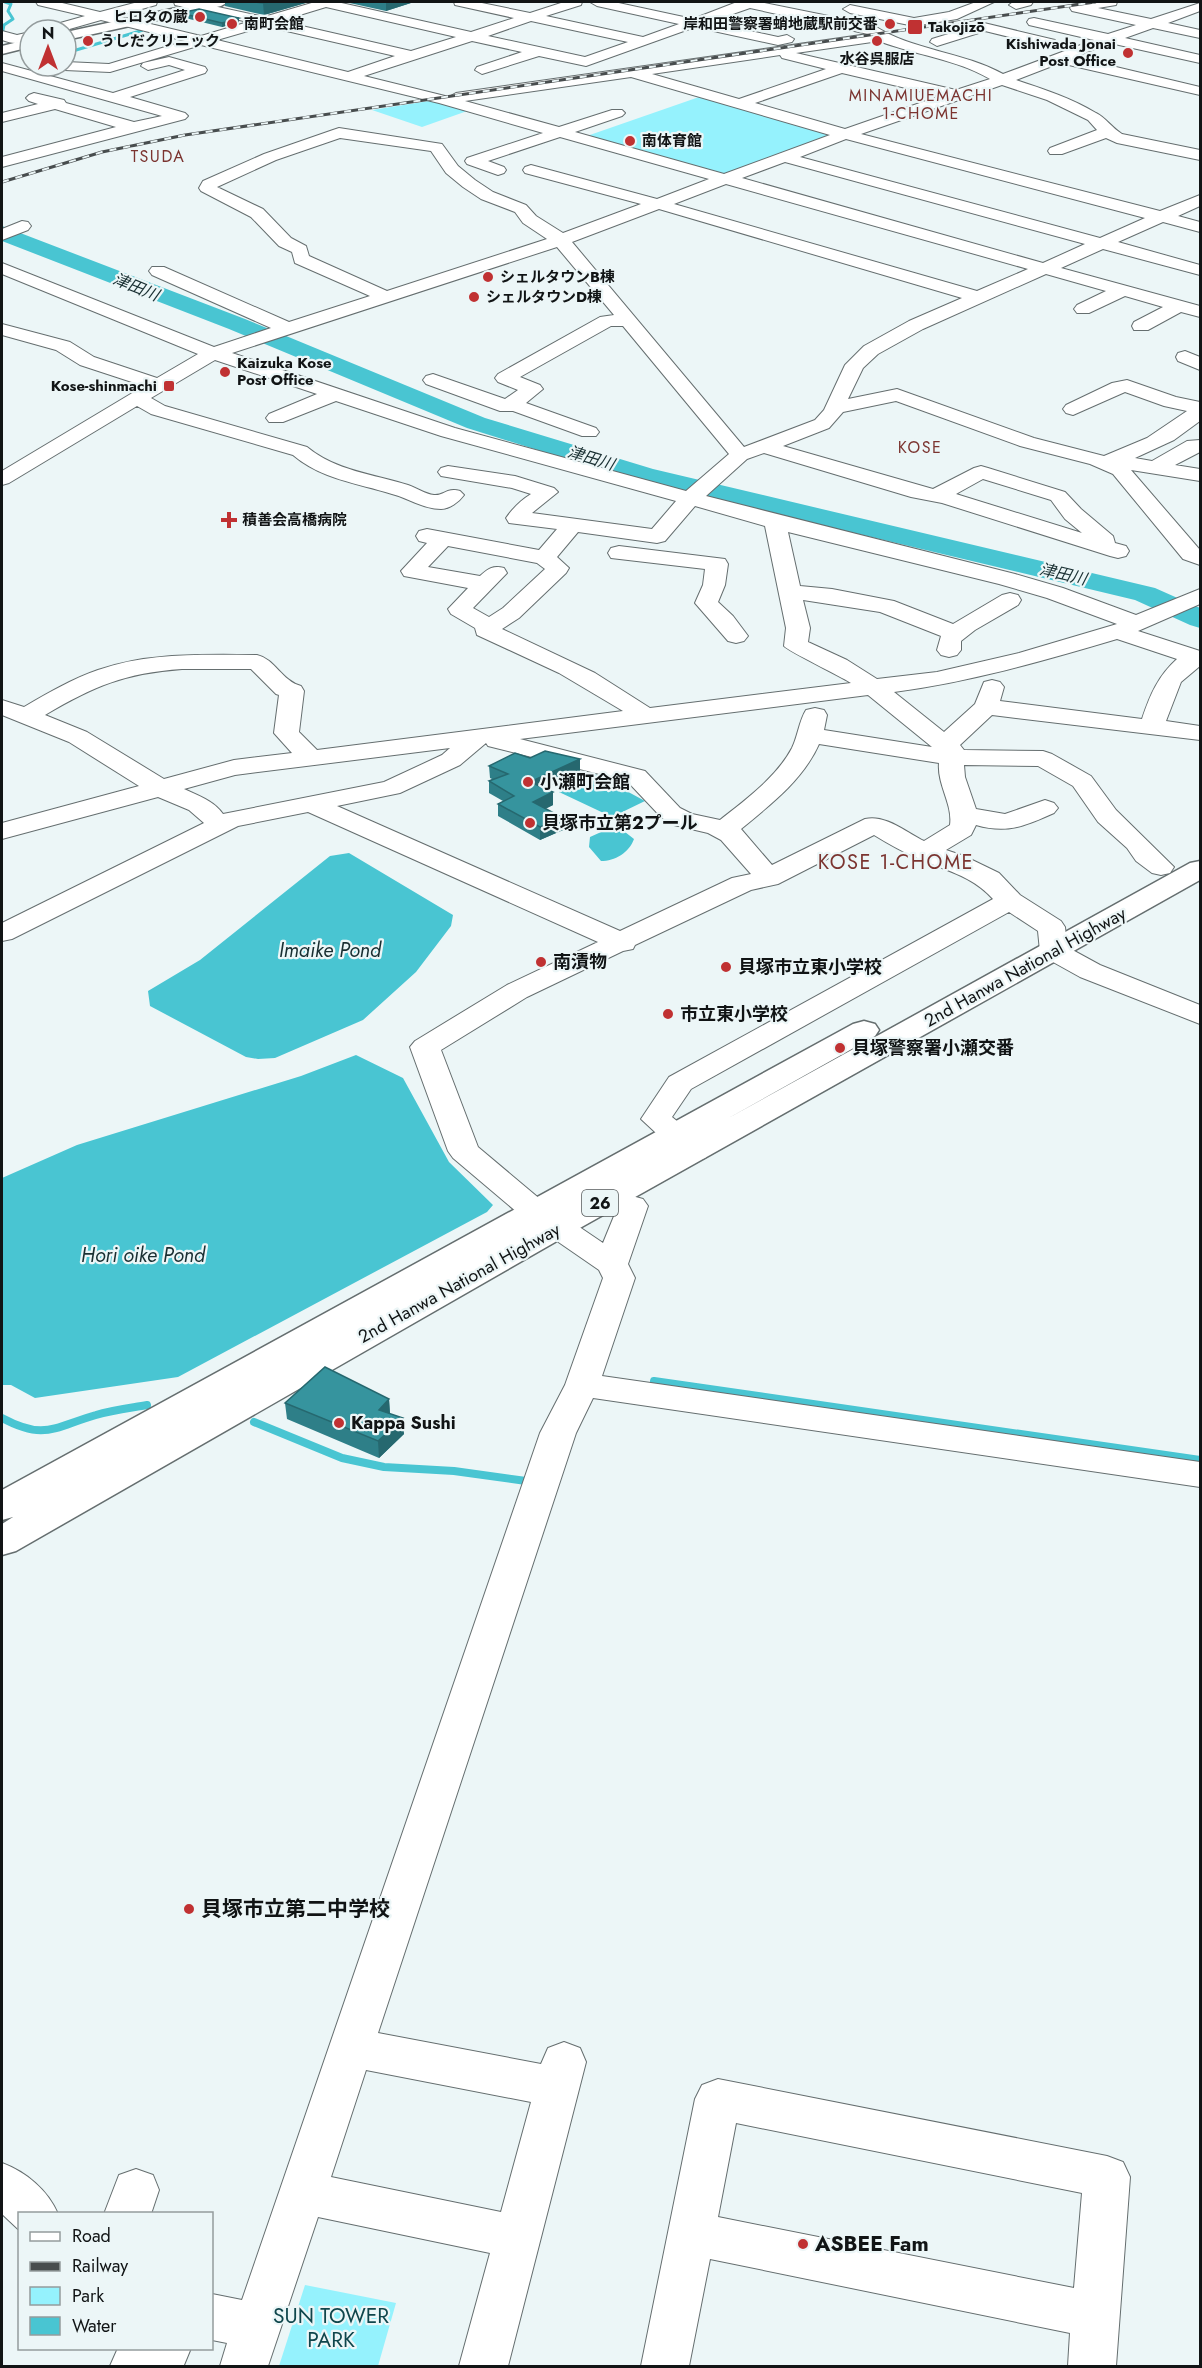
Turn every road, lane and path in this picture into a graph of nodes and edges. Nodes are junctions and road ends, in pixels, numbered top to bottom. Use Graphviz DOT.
graph roads {
  1 [pos="43,2"];
  2 [pos="151,2"];
  3 [pos="180,2"];
  4 [pos="221,2"];
  5 [pos="324,2"];
  6 [pos="461,2"];
  7 [pos="576,2"];
  8 [pos="597,2"];
  9 [pos="747,2"];
  10 [pos="987,2"];
  11 [pos="1105,2"];
  12 [pos="199,6"];
  13 [pos="1077,8"];
  14 [pos="1113,9"];
  15 [pos="1197,9"];
  16 [pos="1170,10"];
  17 [pos="835,13"];
  18 [pos="100,16"];
  19 [pos="530,17"];
  20 [pos="901,19"];
  21 [pos="263,21"];
  22 [pos="405,21"];
  23 [pos="78,22"];
  24 [pos="1034,22"];
  25 [pos="127,23"];
  26 [pos="696,23"];
  27 [pos="1150,24"];
  28 [pos="858,25"];
  29 [pos="1001,31"];
  30 [pos="1077,32"];
  31 [pos="78,33"];
  32 [pos="1200,34"];
  33 [pos="810,35"];
  34 [pos="471,36"];
  35 [pos="880,36"];
  36 [pos="547,38"];
  37 [pos="1108,39"];
  38 [pos="200,41"];
  39 [pos="643,41"];
  40 [pos="1050,43"];
  41 [pos="910,48"];
  42 [pos="1083,48"];
  43 [pos="974,49"];
  44 [pos="774,51"];
  45 [pos="1024,51"];
  46 [pos="872,55"];
  47 [pos="412,56"];
  48 [pos="945,58"];
  49 [pos="1058,58"];
  50 [pos="1200,59"];
  51 [pos="995,60"];
  52 [pos="1137,60"];
  53 [pos="586,62"];
  54 [pos="976,65"];
  55 [pos="2,67"];
  56 [pos="78,67"];
  57 [pos="611,67"];
  58 [pos="842,68"];
  59 [pos="700,69"];
  60 [pos="482,70"];
  61 [pos="736,71"];
  62 [pos="629,72"];
  63 [pos="347,77"];
  64 [pos="770,79"];
  65 [pos="1002,80"];
  66 [pos="793,85"];
  67 [pos="75,87"];
  68 [pos="524,88"];
  69 [pos="1200,91"];
  70 [pos="97,93"];
  71 [pos="23,95"];
  72 [pos="420,95"];
  73 [pos="956,95"];
  74 [pos="113,98"];
  75 [pos="559,98"];
  76 [pos="444,100"];
  77 [pos="54,104"];
  78 [pos="739,104"];
  79 [pos="594,107"];
  80 [pos="617,113"];
  81 [pos="492,114"];
  82 [pos="93,115"];
  83 [pos="2,118"];
  84 [pos="635,118"];
  85 [pos="360,120"];
  86 [pos="472,122"];
  87 [pos="521,122"];
  88 [pos="59,125"];
  89 [pos="135,127"];
  90 [pos="1107,132"];
  91 [pos="492,133"];
  92 [pos="560,133"];
  93 [pos="845,134"];
  94 [pos="457,145"];
  95 [pos="593,148"];
  96 [pos="1056,151"];
  97 [pos="1200,155"];
  98 [pos="644,156"];
  99 [pos="783,157"];
  100 [pos="564,161"];
  101 [pos="2,162"];
  102 [pos="666,162"];
  103 [pos="531,170"];
  104 [pos="498,171"];
  105 [pos="726,178"];
  106 [pos="1200,201"];
  107 [pos="657,204"];
  108 [pos="1162,217"];
  109 [pos="878,221"];
  110 [pos="22,226"];
  111 [pos="1200,227"];
  112 [pos="2,235"];
  113 [pos="561,240"];
  114 [pos="1101,244"];
  115 [pos="810,248"];
  116 [pos="2,268"];
  117 [pos="1047,268"];
  118 [pos="1200,270"];
  119 [pos="158,271"];
  120 [pos="1124,290"];
  121 [pos="384,296"];
  122 [pos="981,298"];
  123 [pos="1179,306"];
  124 [pos="1083,309"];
  125 [pos="1200,312"];
  126 [pos="626,320"];
  127 [pos="1141,326"];
  128 [pos="287,328"];
  129 [pos="2,329"];
  130 [pos="213,353"];
  131 [pos="433,380"];
  132 [pos="159,385"];
  133 [pos="335,394"];
  134 [pos="137,398"];
  135 [pos="506,407"];
  136 [pos="836,407"];
  137 [pos="1073,409"];
  138 [pos="1198,416"];
  139 [pos="276,418"];
  140 [pos="589,432"];
  141 [pos="1200,446"];
  142 [pos="762,447"];
  143 [pos="740,455"];
  144 [pos="542,458"];
  145 [pos="1110,465"];
  146 [pos="1155,468"];
  147 [pos="448,472"];
  148 [pos="1199,473"];
  149 [pos="2,479"];
  150 [pos="515,482"];
  151 [pos="453,495"];
  152 [pos="936,496"];
  153 [pos="690,499"];
  154 [pos="774,522"];
  155 [pos="573,525"];
  156 [pos="578,548"];
  157 [pos="601,550"];
  158 [pos="549,551"];
  159 [pos="517,552"];
  160 [pos="1200,559"];
  161 [pos="955,566"];
  162 [pos="484,584"];
  163 [pos="790,592"];
  164 [pos="1055,593"];
  165 [pos="1196,598"];
  166 [pos="1010,600"];
  167 [pos="1136,623"];
  168 [pos="489,627"];
  169 [pos="957,634"];
  170 [pos="736,636"];
  171 [pos="796,646"];
  172 [pos="1198,658"];
  173 [pos="978,670"];
  174 [pos="871,687"];
  175 [pos="815,694"];
  176 [pos="2,707"];
  177 [pos="986,707"];
  178 [pos="644,715"];
  179 [pos="25,717"];
  180 [pos="1152,727"];
  181 [pos="1200,733"];
  182 [pos="810,735"];
  183 [pos="479,737"];
  184 [pos="949,751"];
  185 [pos="310,757"];
  186 [pos="160,788"];
  187 [pos="308,803"];
  188 [pos="1045,808"];
  189 [pos="963,813"];
  190 [pos="219,826"];
  191 [pos="724,830"];
  192 [pos="2,831"];
  193 [pos="1200,844"];
  194 [pos="925,852"];
  195 [pos="1161,867"];
  196 [pos="1200,869"];
  197 [pos="768,878"];
  198 [pos="1010,901"];
  199 [pos="5,928"];
  200 [pos="1052,939"];
  201 [pos="623,942"];
  202 [pos="1200,1015"];
  203 [pos="684,1143"];
  204 [pos="632,1206"];
  205 [pos="547,1219"];
  206 [pos="612,1264"];
  207 [pos="582,1385"];
  208 [pos="1200,1474"];
  209 [pos="2,1507"];
  210 [pos="2,1541"];
  211 [pos="353,2048"];
  212 [pos="2,2184"];
  213 [pos="303,2193"];
  214 [pos="33,2212"];
  215 [pos="691,2233"];
  216 [pos="518,2236"];
  217 [pos="1096,2315"];
  218 [pos="213,2318"];
  219 [pos="251,2346"];
  220 [pos="165,2350"];
  221 [pos="134,2367"];
  222 [pos="484,2367"];
  223 [pos="665,2367"];
  224 [pos="1092,2367"];
  1 -- 18 [label="street"];
  2 -- 18 [label="street"];
  3 -- 12 [label="street"];
  4 -- 12 [label="main road"];
  5 -- 21 [label="street"];
  5 -- 22 [label="street"];
  6 -- 19 [label="street"];
  6 -- 22 [label="street"];
  7 -- 19 [label="street"];
  8 -- 26 [label="street"];
  9 -- 17 [label="street"];
  9 -- 26 [label="street"];
  10 -- 20 [label="street"];
  11 -- 13 [label="street"];
  11 -- 14 [label="street"];
  11 -- 16 [label="street"];
  12 -- 21 [label="street"];
  12 -- 25 [label="main road"];
  13 -- 14 [label="street"];
  13 -- 24 [label="street"];
  14 -- 27 [label="street"];
  14 -- 30 [label="street"];
  15 -- 16 [label="street"];
  16 -- 27 [label="street"];
  17 -- 20 [label="street"];
  17 -- 28 [label="street"];
  17 -- 33 [label="street"];
  18 -- 23 [label="street"];
  18 -- 25 [label="street"];
  19 -- 34 [label="street"];
  19 -- 39 [label="street"];
  20 -- 28 [label="street"];
  21 -- 38 [label="street"];
  21 -- 47 [label="street"];
  22 -- 34 [label="street"];
  24 -- 29 [label="street"];
  24 -- 30 [label="street"];
  25 -- 31 [label="main road"];
  25 -- 38 [label="street"];
  26 -- 33 [label="street"];
  26 -- 39 [label="street"];
  27 -- 32 [label="street"];
  27 -- 37 [label="street"];
  28 -- 35 [label="street"];
  29 -- 40 [label="street"];
  29 -- 41 [label="street"];
  30 -- 37 [label="street"];
  30 -- 40 [label="street"];
  33 -- 35 [label="street"];
  33 -- 44 [label="street"];
  33 -- 46 [label="street"];
  34 -- 36 [label="street"];
  34 -- 47 [label="street"];
  35 -- 41 [label="street"];
  36 -- 53 [label="street"];
  36 -- 60 [label="street"];
  37 -- 42 [label="street"];
  37 -- 50 [label="street"];
  38 -- 56 [label="street"];
  38 -- 63 [label="street"];
  39 -- 53 [label="street"];
  40 -- 45 [label="street"];
  41 -- 46 [label="street"];
  41 -- 48 [label="street"];
  42 -- 49 [label="street"];
  42 -- 52 [label="street"];
  43 -- 48 [label="street"];
  44 -- 58 [label="street"];
  44 -- 59 [label="street"];
  46 -- 58 [label="street"];
  47 -- 63 [label="street"];
  48 -- 54 [label="street"];
  49 -- 65 [label="street"];
  49 -- 69 [label="street"];
  51 -- 54 [label="street"];
  53 -- 57 [label="street"];
  53 -- 72 [label="street"];
  54 -- 65 [label="street"];
  55 -- 67 [label="street"];
  58 -- 66 [label="street"];
  58 -- 73 [label="street"];
  59 -- 61 [label="street"];
  59 -- 62 [label="street"];
  62 -- 68 [label="street"];
  62 -- 78 [label="street"];
  63 -- 72 [label="street"];
  64 -- 66 [label="street"];
  65 -- 73 [label="street"];
  65 -- 90 [label="street"];
  66 -- 78 [label="street"];
  67 -- 70 [label="street"];
  67 -- 74 [label="street"];
  68 -- 75 [label="street"];
  68 -- 76 [label="street"];
  70 -- 74 [label="street"];
  70 -- 77 [label="street"];
  71 -- 77 [label="street"];
  72 -- 76 [label="street"];
  73 -- 93 [label="street"];
  74 -- 89 [label="street"];
  76 -- 81 [label="street"];
  77 -- 82 [label="street"];
  77 -- 83 [label="street"];
  78 -- 93 [label="street"];
  79 -- 80 [label="street"];
  80 -- 84 [label="street"];
  80 -- 92 [label="street"];
  81 -- 86 [label="street"];
  81 -- 87 [label="street"];
  82 -- 88 [label="street"];
  82 -- 89 [label="street"];
  85 -- 94 [label="street"];
  87 -- 91 [label="street"];
  87 -- 92 [label="street"];
  89 -- 101 [label="street"];
  90 -- 96 [label="street"];
  90 -- 97 [label="street"];
  92 -- 95 [label="street"];
  92 -- 104 [label="street"];
  93 -- 99 [label="street"];
  93 -- 108 [label="street"];
  95 -- 98 [label="street"];
  95 -- 100 [label="street"];
  98 -- 102 [label="street"];
  98 -- 102 [label="street"];
  99 -- 105 [label="street"];
  99 -- 114 [label="street"];
  102 -- 105 [label="street"];
  103 -- 107 [label="street"];
  105 -- 107 [label="street"];
  105 -- 109 [label="street"];
  106 -- 108 [label="street"];
  107 -- 113 [label="street"];
  107 -- 115 [label="street"];
  108 -- 111 [label="street"];
  108 -- 114 [label="street"];
  109 -- 115 [label="street"];
  109 -- 117 [label="street"];
  110 -- 112 [label="street"];
  113 -- 121 [label="street"];
  113 -- 121 [label="street"];
  113 -- 126 [label="street"];
  114 -- 117 [label="street"];
  114 -- 118 [label="street"];
  115 -- 122 [label="street"];
  116 -- 130 [label="street"];
  117 -- 120 [label="street"];
  117 -- 122 [label="street"];
  119 -- 128 [label="street"];
  120 -- 123 [label="street"];
  120 -- 124 [label="street"];
  121 -- 128 [label="street"];
  122 -- 136 [label="street"];
  123 -- 125 [label="street"];
  123 -- 127 [label="street"];
  126 -- 135 [label="street"];
  126 -- 143 [label="street"];
  128 -- 130 [label="street"];
  129 -- 132 [label="street"];
  130 -- 132 [label="street"];
  130 -- 133 [label="street"];
  131 -- 135 [label="street"];
  132 -- 134 [label="street"];
  133 -- 139 [label="street"];
  133 -- 144 [label="street"];
  134 -- 149 [label="street"];
  134 -- 151 [label="street"];
  135 -- 140 [label="street"];
  136 -- 142 [label="street"];
  136 -- 145 [label="street"];
  137 -- 138 [label="street"];
  138 -- 145 [label="street"];
  141 -- 146 [label="street"];
  142 -- 143 [label="street"];
  142 -- 152 [label="street"];
  143 -- 153 [label="street"];
  144 -- 150 [label="street"];
  144 -- 153 [label="street"];
  145 -- 146 [label="street"];
  145 -- 160 [label="street"];
  146 -- 148 [label="street"];
  147 -- 150 [label="street"];
  150 -- 155 [label="street"];
  152 -- 152 [label="street"];
  153 -- 154 [label="street"];
  153 -- 155 [label="street"];
  154 -- 161 [label="street"];
  154 -- 163 [label="street"];
  155 -- 158 [label="street"];
  156 -- 158 [label="street"];
  157 -- 170 [label="street"];
  158 -- 159 [label="street"];
  158 -- 168 [label="street"];
  159 -- 162 [label="street"];
  159 -- 162 [label="street"];
  161 -- 164 [label="street"];
  161 -- 166 [label="street"];
  162 -- 168 [label="street"];
  163 -- 169 [label="street"];
  163 -- 171 [label="street"];
  164 -- 166 [label="street"];
  164 -- 167 [label="street"];
  165 -- 167 [label="street"];
  166 -- 169 [label="street"];
  167 -- 172 [label="street"];
  167 -- 173 [label="street"];
  168 -- 178 [label="street"];
  169 -- 173 [label="street"];
  171 -- 174 [label="street"];
  171 -- 175 [label="street"];
  172 -- 180 [label="street"];
  173 -- 174 [label="street"];
  173 -- 177 [label="street"];
  174 -- 175 [label="street"];
  174 -- 184 [label="street"];
  175 -- 178 [label="street"];
  175 -- 182 [label="street"];
  176 -- 179 [label="street"];
  177 -- 180 [label="street"];
  177 -- 184 [label="street"];
  178 -- 183 [label="street"];
  179 -- 185 [label="street"];
  179 -- 186 [label="street"];
  180 -- 181 [label="street"];
  182 -- 184 [label="street"];
  182 -- 191 [label="street"];
  183 -- 185 [label="street"];
  183 -- 187 [label="street"];
  183 -- 191 [label="street"];
  184 -- 189 [label="street"];
  184 -- 195 [label="street"];
  185 -- 186 [label="street"];
  186 -- 190 [label="street"];
  186 -- 192 [label="street"];
  187 -- 190 [label="street"];
  187 -- 201 [label="street"];
  188 -- 189 [label="street"];
  189 -- 194 [label="street"];
  190 -- 199 [label="street"];
  191 -- 197 [label="street"];
  193 -- 195 [label="main road, 2nd Hanwa National Highway / 26"];
  194 -- 197 [label="street"];
  194 -- 198 [label="street"];
  195 -- 200 [label="main road, 2nd Hanwa National Highway / 26"];
  196 -- 200 [label="main road, 2nd Hanwa National Highway / 26"];
  197 -- 201 [label="street"];
  198 -- 200 [label="street"];
  198 -- 203 [label="street"];
  200 -- 202 [label="street"];
  200 -- 203 [label="main road, 2nd Hanwa National Highway / 26"];
  201 -- 205 [label="street"];
  203 -- 205 [label="main road, 2nd Hanwa National Highway / 26"];
  204 -- 206 [label="street"];
  205 -- 206 [label="street"];
  205 -- 209 [label="main road, 2nd Hanwa National Highway / 26"];
  205 -- 210 [label="main road, 2nd Hanwa National Highway / 26"];
  206 -- 207 [label="street"];
  207 -- 208 [label="street"];
  207 -- 211 [label="street"];
  211 -- 213 [label="street"];
  211 -- 216 [label="street"];
  212 -- 214 [label="street"];
  213 -- 216 [label="street"];
  213 -- 219 [label="street"];
  215 -- 217 [label="street"];
  215 -- 217 [label="street"];
  215 -- 223 [label="street"];
  216 -- 222 [label="street"];
  217 -- 224 [label="street"];
  218 -- 219 [label="street"];
  220 -- 221 [label="street"];
}
